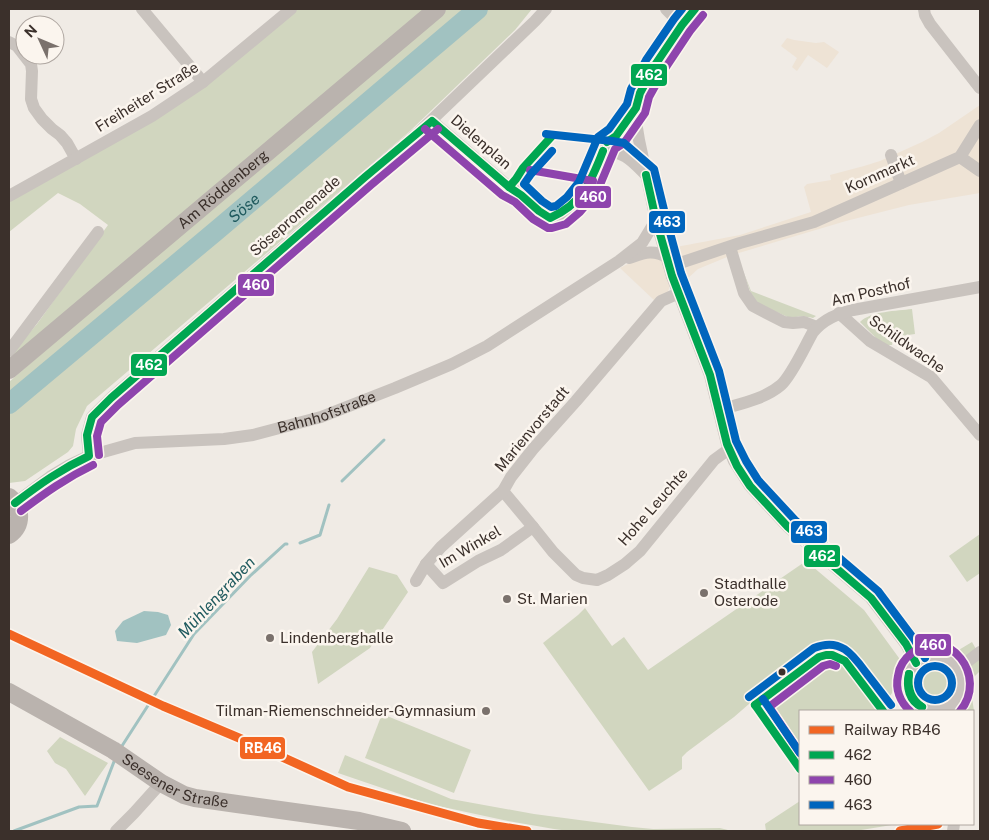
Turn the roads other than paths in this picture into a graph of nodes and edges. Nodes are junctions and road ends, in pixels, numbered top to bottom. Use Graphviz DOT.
graph roads {
  1 [pos="144,9"];
  2 [pos="291,9"];
  3 [pos="437,9"];
  4 [pos="546,9"];
  5 [pos="666,9"];
  6 [pos="695,9"];
  7 [pos="924,9"];
  8 [pos="682,25"];
  9 [pos="9,42"];
  10 [pos="203,82"];
  11 [pos="980,88"];
  12 [pos="636,108"];
  13 [pos="432,121"];
  14 [pos="980,125"];
  15 [pos="605,147"];
  16 [pos="891,155"];
  17 [pos="960,157"];
  18 [pos="76,159"];
  19 [pos="980,171"];
  20 [pos="646,175"];
  21 [pos="901,183"];
  22 [pos="9,196"];
  23 [pos="656,220"];
  24 [pos="98,232"];
  25 [pos="730,247"];
  26 [pos="667,257"];
  27 [pos="619,261"];
  28 [pos="672,276"];
  29 [pos="980,287"];
  30 [pos="679,293"];
  31 [pos="840,313"];
  32 [pos="818,326"];
  33 [pos="9,351"];
  34 [pos="9,370"];
  35 [pos="719,410"];
  36 [pos="976,430"];
  37 [pos="729,449"];
  38 [pos="89,456"];
  39 [pos="503,491"];
  40 [pos="12,500"];
  41 [pos="533,527"];
  42 [pos="9,535"];
  43 [pos="426,564"];
  44 [pos="597,580"];
  45 [pos="416,581"];
  46 [pos="980,652"];
  47 [pos="916,663"];
  48 [pos="959,668"];
  49 [pos="9,692"];
  50 [pos="956,707"];
  51 [pos="928,710"];
  52 [pos="942,710"];
  53 [pos="161,783"];
  54 [pos="358,826"];
  55 [pos="116,831"];
  56 [pos="402,831"];
  1 -- 10 [label="street"];
  2 -- 10 [label="street, Freiheiter Straße"];
  3 -- 34 [label="main road, Am Röddenberg"];
  4 -- 13 [label="street, Sösepromenade"];
  5 -- 8 [label="street"];
  6 -- 8 [label="street"];
  7 -- 11 [label="street"];
  8 -- 12 [label="street"];
  9 -- 18 [label="street"];
  10 -- 18 [label="street, Freiheiter Straße"];
  12 -- 15 [label="street"];
  12 -- 20 [label="street"];
  13 -- 15 [label="street, Dielenplan"];
  13 -- 38 [label="street, Sösepromenade"];
  14 -- 17 [label="street"];
  15 -- 20 [label="street"];
  16 -- 21 [label="street"];
  17 -- 19 [label="street"];
  17 -- 21 [label="street, Kornmarkt"];
  18 -- 22 [label="street, Freiheiter Straße"];
  20 -- 23 [label="street"];
  21 -- 25 [label="street, Kornmarkt"];
  23 -- 26 [label="street"];
  23 -- 27 [label="street"];
  24 -- 33 [label="street"];
  25 -- 28 [label="street, Kornmarkt"];
  25 -- 32 [label="street"];
  26 -- 27 [label="street"];
  26 -- 28 [label="street"];
  27 -- 38 [label="street, Bahnhofstraße"];
  28 -- 30 [label="street"];
  29 -- 31 [label="street, Am Posthof"];
  30 -- 35 [label="street"];
  30 -- 39 [label="street, Marienvorstadt"];
  31 -- 32 [label="street, Am Posthof"];
  31 -- 36 [label="street, Schildwache"];
  32 -- 35 [label="street, Am Posthof"];
  35 -- 37 [label="street"];
  37 -- 44 [label="street, Hohe Leuchte"];
  37 -- 47 [label="street"];
  38 -- 40 [label="street, Bahnhofstraße"];
  39 -- 41 [label="street, Marienvorstadt"];
  39 -- 43 [label="street"];
  40 -- 42 [label="main road, Bahnhofstraße"];
  41 -- 43 [label="street, Im Winkel"];
  41 -- 44 [label="street, Marienvorstadt"];
  43 -- 45 [label="street"];
  46 -- 48 [label="street"];
  47 -- 48 [label="street"];
  47 -- 51 [label="street"];
  48 -- 50 [label="street"];
  49 -- 53 [label="main road, Seesener Straße"];
  50 -- 52 [label="street"];
  53 -- 54 [label="main road, Seesener Straße"];
  53 -- 55 [label="street"];
  54 -- 56 [label="main road, Seesener Straße"];
}
